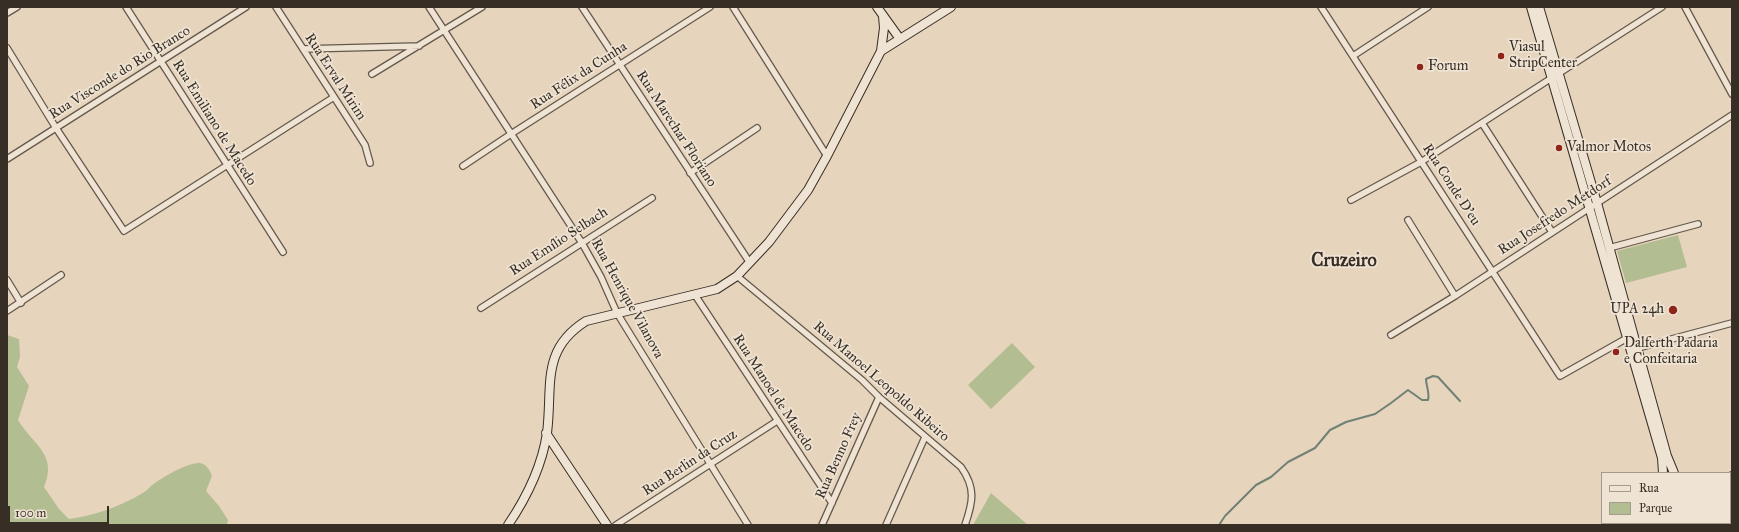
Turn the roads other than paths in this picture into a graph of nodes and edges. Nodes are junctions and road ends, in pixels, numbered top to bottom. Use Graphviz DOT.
graph roads {
  1 [pos="17,7"];
  2 [pos="126,7"];
  3 [pos="246,7"];
  4 [pos="276,7"];
  5 [pos="429,7"];
  6 [pos="482,7"];
  7 [pos="582,7"];
  8 [pos="710,7"];
  9 [pos="733,7"];
  10 [pos="877,7"];
  11 [pos="951,7"];
  12 [pos="1321,7"];
  13 [pos="1428,7"];
  14 [pos="1531,7"];
  15 [pos="1539,7"];
  16 [pos="1662,7"];
  17 [pos="1685,7"];
  18 [pos="7,13"];
  19 [pos="883,16"];
  20 [pos="444,31"];
  21 [pos="900,39"];
  22 [pos="420,46"];
  23 [pos="7,48"];
  24 [pos="303,50"];
  25 [pos="880,51"];
  26 [pos="1353,56"];
  27 [pos="161,61"];
  28 [pos="619,64"];
  29 [pos="372,74"];
  30 [pos="1555,76"];
  31 [pos="1732,94"];
  32 [pos="334,97"];
  33 [pos="1732,116"];
  34 [pos="1482,123"];
  35 [pos="56,128"];
  36 [pos="757,128"];
  37 [pos="511,134"];
  38 [pos="827,156"];
  39 [pos="7,159"];
  40 [pos="1421,162"];
  41 [pos="370,163"];
  42 [pos="227,166"];
  43 [pos="463,166"];
  44 [pos="690,172"];
  45 [pos="652,198"];
  46 [pos="1351,200"];
  47 [pos="1593,206"];
  48 [pos="1408,220"];
  49 [pos="1698,224"];
  50 [pos="1552,232"];
  51 [pos="582,243"];
  52 [pos="1609,248"];
  53 [pos="283,252"];
  54 [pos="750,264"];
  55 [pos="1492,271"];
  56 [pos="1612,273"];
  57 [pos="61,275"];
  58 [pos="737,276"];
  59 [pos="7,280"];
  60 [pos="695,295"];
  61 [pos="1455,296"];
  62 [pos="21,303"];
  63 [pos="481,308"];
  64 [pos="7,311"];
  65 [pos="617,313"];
  66 [pos="1732,323"];
  67 [pos="1391,335"];
  68 [pos="1631,335"];
  69 [pos="1633,349"];
  70 [pos="878,397"];
  71 [pos="777,421"];
  72 [pos="546,433"];
  73 [pos="925,437"];
  74 [pos="710,465"];
  75 [pos="1663,472"];
  76 [pos="1674,472"];
  77 [pos="832,503"];
  78 [pos="508,525"];
  79 [pos="607,525"];
  80 [pos="616,525"];
  81 [pos="748,525"];
  82 [pos="822,525"];
  83 [pos="886,525"];
  84 [pos="965,525"];
  1 -- 18 [label="street"];
  2 -- 27 [label="street, Rua Emiliano de Macedo"];
  3 -- 27 [label="street, Rua Visconde do Rio Branco"];
  4 -- 24 [label="street, Rua Erval Mirim"];
  5 -- 20 [label="street, Rua Henrique Vilanova"];
  6 -- 20 [label="street"];
  7 -- 28 [label="street, Rua Marechar Floriano"];
  8 -- 28 [label="street, Rua Félix da Cunha"];
  9 -- 38 [label="street"];
  10 -- 19 [label="main road"];
  11 -- 21 [label="main road"];
  12 -- 26 [label="street, Rua Conde D'eu"];
  13 -- 26 [label="street"];
  14 -- 30 [label="main road"];
  15 -- 30 [label="main road"];
  16 -- 30 [label="street"];
  17 -- 31 [label="street"];
  19 -- 21 [label="main road"];
  19 -- 25 [label="main road"];
  20 -- 22 [label="street"];
  20 -- 37 [label="street, Rua Henrique Vilanova"];
  21 -- 25 [label="main road"];
  22 -- 24 [label="street"];
  22 -- 29 [label="street"];
  23 -- 35 [label="street"];
  24 -- 32 [label="street, Rua Erval Mirim"];
  25 -- 38 [label="main road"];
  26 -- 40 [label="street, Rua Conde D'eu"];
  27 -- 35 [label="street, Rua Visconde do Rio Branco"];
  27 -- 42 [label="street, Rua Emiliano de Macedo"];
  28 -- 37 [label="street, Rua Félix da Cunha"];
  28 -- 44 [label="street, Rua Marechar Floriano"];
  30 -- 34 [label="street"];
  30 -- 47 [label="main road"];
  32 -- 41 [label="street, Rua Erval Mirim"];
  32 -- 42 [label="street"];
  33 -- 47 [label="street, Rua Josefredo Metdorf"];
  34 -- 40 [label="street"];
  34 -- 50 [label="street"];
  35 -- 39 [label="street, Rua Visconde do Rio Branco"];
  35 -- 42 [label="street"];
  36 -- 44 [label="street"];
  37 -- 43 [label="street, Rua Félix da Cunha"];
  37 -- 51 [label="street, Rua Henrique Vilanova"];
  38 -- 54 [label="main road"];
  40 -- 46 [label="street"];
  40 -- 55 [label="street, Rua Conde D'eu"];
  42 -- 53 [label="street, Rua Emiliano de Macedo"];
  44 -- 54 [label="street, Rua Marechar Floriano"];
  45 -- 51 [label="street, Rua Emílio Selbach"];
  47 -- 50 [label="street, Rua Josefredo Metdorf"];
  47 -- 52 [label="main road"];
  47 -- 56 [label="main road"];
  48 -- 61 [label="street"];
  49 -- 52 [label="street"];
  50 -- 55 [label="street, Rua Josefredo Metdorf"];
  51 -- 63 [label="street, Rua Emílio Selbach"];
  51 -- 65 [label="street, Rua Henrique Vilanova"];
  52 -- 56 [label="main road"];
  54 -- 58 [label="main road"];
  55 -- 61 [label="street, Rua Josefredo Metdorf"];
  55 -- 68 [label="street, Rua Conde D'eu"];
  56 -- 68 [label="main road"];
  56 -- 68 [label="main road"];
  57 -- 62 [label="street"];
  58 -- 60 [label="main road"];
  58 -- 70 [label="street, Rua Manoel Leopoldo Ribeiro"];
  59 -- 62 [label="street"];
  60 -- 65 [label="main road"];
  60 -- 71 [label="street, Rua Manoel de Macedo"];
  61 -- 67 [label="street, Rua Josefredo Metdorf"];
  62 -- 64 [label="street"];
  65 -- 72 [label="main road"];
  65 -- 74 [label="street, Rua Henrique Vilanova"];
  66 -- 69 [label="street"];
  68 -- 69 [label="main road"];
  69 -- 75 [label="main road"];
  69 -- 76 [label="main road"];
  70 -- 73 [label="street, Rua Manoel Leopoldo Ribeiro"];
  70 -- 77 [label="street, Rua Benno Frey"];
  71 -- 74 [label="street, Rua Berlin da Cruz"];
  71 -- 77 [label="street, Rua Manoel de Macedo"];
  72 -- 78 [label="main road"];
  72 -- 79 [label="main road"];
  73 -- 83 [label="street"];
  73 -- 84 [label="street, Rua Manoel Leopoldo Ribeiro"];
  74 -- 80 [label="street, Rua Berlin da Cruz"];
  74 -- 81 [label="street, Rua Henrique Vilanova"];
  77 -- 82 [label="street, Rua Benno Frey"];
}
